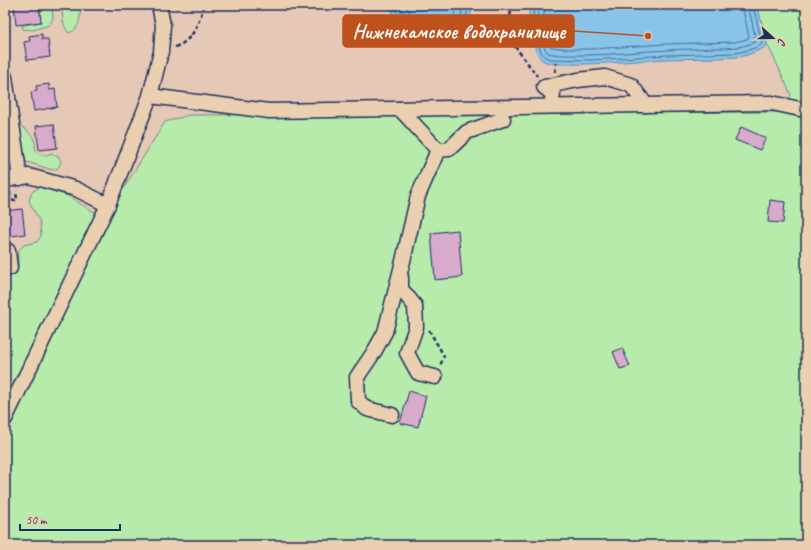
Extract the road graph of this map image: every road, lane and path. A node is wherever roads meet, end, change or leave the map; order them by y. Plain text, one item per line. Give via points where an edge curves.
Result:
1 (159, 5) edge
2 (204, 5) edge
3 (512, 5) edge
4 (161, 52) junction
5 (5, 77) edge
6 (544, 86) junction
7 (150, 96) junction
8 (646, 105) junction
9 (552, 106) junction
10 (400, 109) junction
11 (800, 109) dead end
12 (503, 119) dead end
13 (438, 150) junction
14 (20, 178) junction
15 (5, 180) edge
16 (108, 205) junction
17 (8, 251) dead end
18 (402, 267) junction
19 (5, 269) edge
20 (426, 324) dead end
21 (435, 377) joint
22 (392, 415) dead end
23 (5, 420) edge

1 - 4 street via 163,25
2 - 4 path via 199,23 189,38
3 - 6 path via 509,23 514,45
4 - 7 street
5 - 14 street
6 - 8 street via 605,77 632,85
6 - 9 street via 553,94
7 - 10 street via 269,111
7 - 16 street
8 - 9 street
8 - 11 street via 772,103
9 - 10 street
10 - 13 street
12 - 13 street via 467,132 448,149
13 - 18 street via 418,196
14 - 15 street
14 - 16 street via 29,176 76,189
16 - 23 street
17 - 19 street via 10,268
18 - 21 street via 401,289 415,306 416,327 407,353 418,374
18 - 22 street via 385,332 357,377 358,401 367,409
20 - 21 path via 444,356

